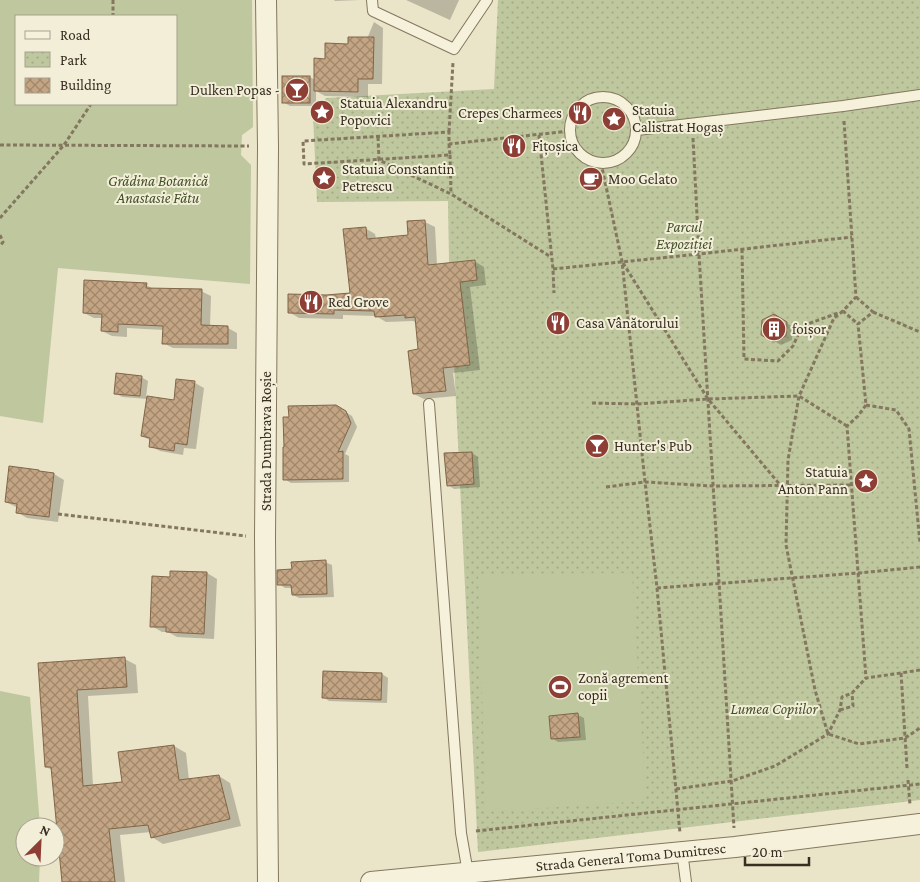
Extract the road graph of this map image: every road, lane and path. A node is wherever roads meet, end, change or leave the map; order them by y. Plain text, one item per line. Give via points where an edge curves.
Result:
1 (113, 0) edge
2 (266, 0) edge
3 (372, 0) edge
4 (488, 0) edge
5 (113, 15) edge
6 (454, 49) junction
7 (920, 95) edge
8 (90, 105) edge
9 (842, 106) junction
10 (692, 123) junction
11 (637, 130) junction
12 (570, 131) junction
13 (449, 132) junction
14 (539, 135) junction
15 (378, 136) junction
16 (64, 144) junction
17 (450, 144) junction
18 (0, 145) edge
19 (254, 146) dead end
20 (450, 155) junction
21 (379, 160) junction
22 (601, 163) junction
23 (451, 194) junction
24 (0, 218) edge
25 (0, 235) edge
26 (852, 237) junction
27 (0, 246) edge
28 (742, 249) junction
29 (699, 254) junction
30 (551, 257) junction
31 (622, 261) junction
32 (553, 269) junction
33 (554, 293) dead end
34 (856, 297) junction
35 (844, 311) junction
36 (873, 312) junction
37 (858, 324) junction
38 (920, 332) edge
39 (799, 396) junction
40 (708, 399) junction
41 (592, 403) dead end
42 (429, 404) dead end
43 (637, 404) junction
44 (866, 405) junction
45 (846, 426) junction
46 (645, 482) junction
47 (851, 485) junction
48 (714, 486) junction
49 (781, 486) junction
50 (788, 486) junction
51 (606, 487) dead end
52 (58, 514) dead end
53 (265, 538) junction
54 (920, 543) edge
55 (920, 567) edge
56 (859, 573) junction
57 (792, 578) junction
58 (720, 583) junction
59 (657, 588) junction
60 (920, 670) edge
61 (901, 673) junction
62 (866, 678) junction
63 (852, 693) junction
64 (840, 710) junction
65 (920, 728) edge
66 (828, 734) junction
67 (905, 738) junction
68 (907, 768) dead end
69 (732, 781) junction
70 (920, 784) edge
71 (676, 789) junction
72 (733, 804) junction
73 (678, 810) junction
74 (920, 824) edge
75 (460, 833) junction
76 (735, 846) junction
77 (682, 852) junction
78 (468, 873) junction
79 (268, 882) edge
80 (371, 882) edge
81 (686, 882) edge

1 - 5 path
2 - 53 street, Strada Dumbrava Roșie
3 - 6 lane via 373,12
4 - 6 lane
6 - 13 path
7 - 9 lane
8 - 16 path
9 - 10 lane
9 - 26 path
10 - 11 lane
10 - 29 path
11 - 12 lane via 635,119 622,102 602,96 592,98 575,111
11 - 22 lane via 630,150 622,158
12 - 14 path
12 - 22 lane via 576,150 592,162
13 - 15 path
13 - 17 path
14 - 17 path
14 - 30 path
15 - 21 path
15 - 21 path via 303,141 304,164
16 - 18 path
16 - 19 path
16 - 24 path
17 - 20 path
20 - 21 path
20 - 23 path
21 - 23 path
22 - 31 path
23 - 30 path
25 - 27 path via 3,242
26 - 28 path
26 - 34 path
28 - 29 path
28 - 35 path via 744,359 778,361 793,346 802,326
29 - 31 path
29 - 40 path
30 - 32 path
31 - 32 path
31 - 40 path
31 - 43 path
32 - 33 path
34 - 35 path
34 - 36 path
35 - 37 path
35 - 39 path via 834,318
36 - 37 path
36 - 38 path
37 - 44 path
39 - 40 path
39 - 45 path
39 - 50 path via 788,460
40 - 43 path
40 - 48 path
40 - 49 path
41 - 43 path
42 - 75 lane
43 - 46 path
44 - 45 path
44 - 54 path via 896,410 909,429
45 - 47 path
46 - 48 path
46 - 51 path
46 - 59 path
47 - 50 path
47 - 56 path
48 - 49 path
48 - 58 path
49 - 50 path
50 - 57 path via 786,545
52 - 53 path
53 - 79 street, Strada Dumbrava Roșie
55 - 56 path
56 - 57 path
56 - 62 path
57 - 58 path
57 - 66 path
58 - 59 path
58 - 69 path
59 - 71 path
60 - 61 path
61 - 62 path
61 - 67 path
62 - 63 path
63 - 64 path via 842,697
63 - 64 path via 853,706
64 - 66 path
65 - 67 path
66 - 67 path via 860,744
66 - 69 path via 775,766
67 - 68 path
69 - 71 path
69 - 72 path
70 - 72 path
71 - 73 path
72 - 73 path
72 - 76 path
73 - 75 path
73 - 77 path
74 - 76 street, Strada General Toma Dumitresc
75 - 78 lane
76 - 77 street, Strada General Toma Dumitresc
77 - 78 street, Strada General Toma Dumitresc
77 - 81 lane
78 - 80 street, Strada General Toma Dumitresc

